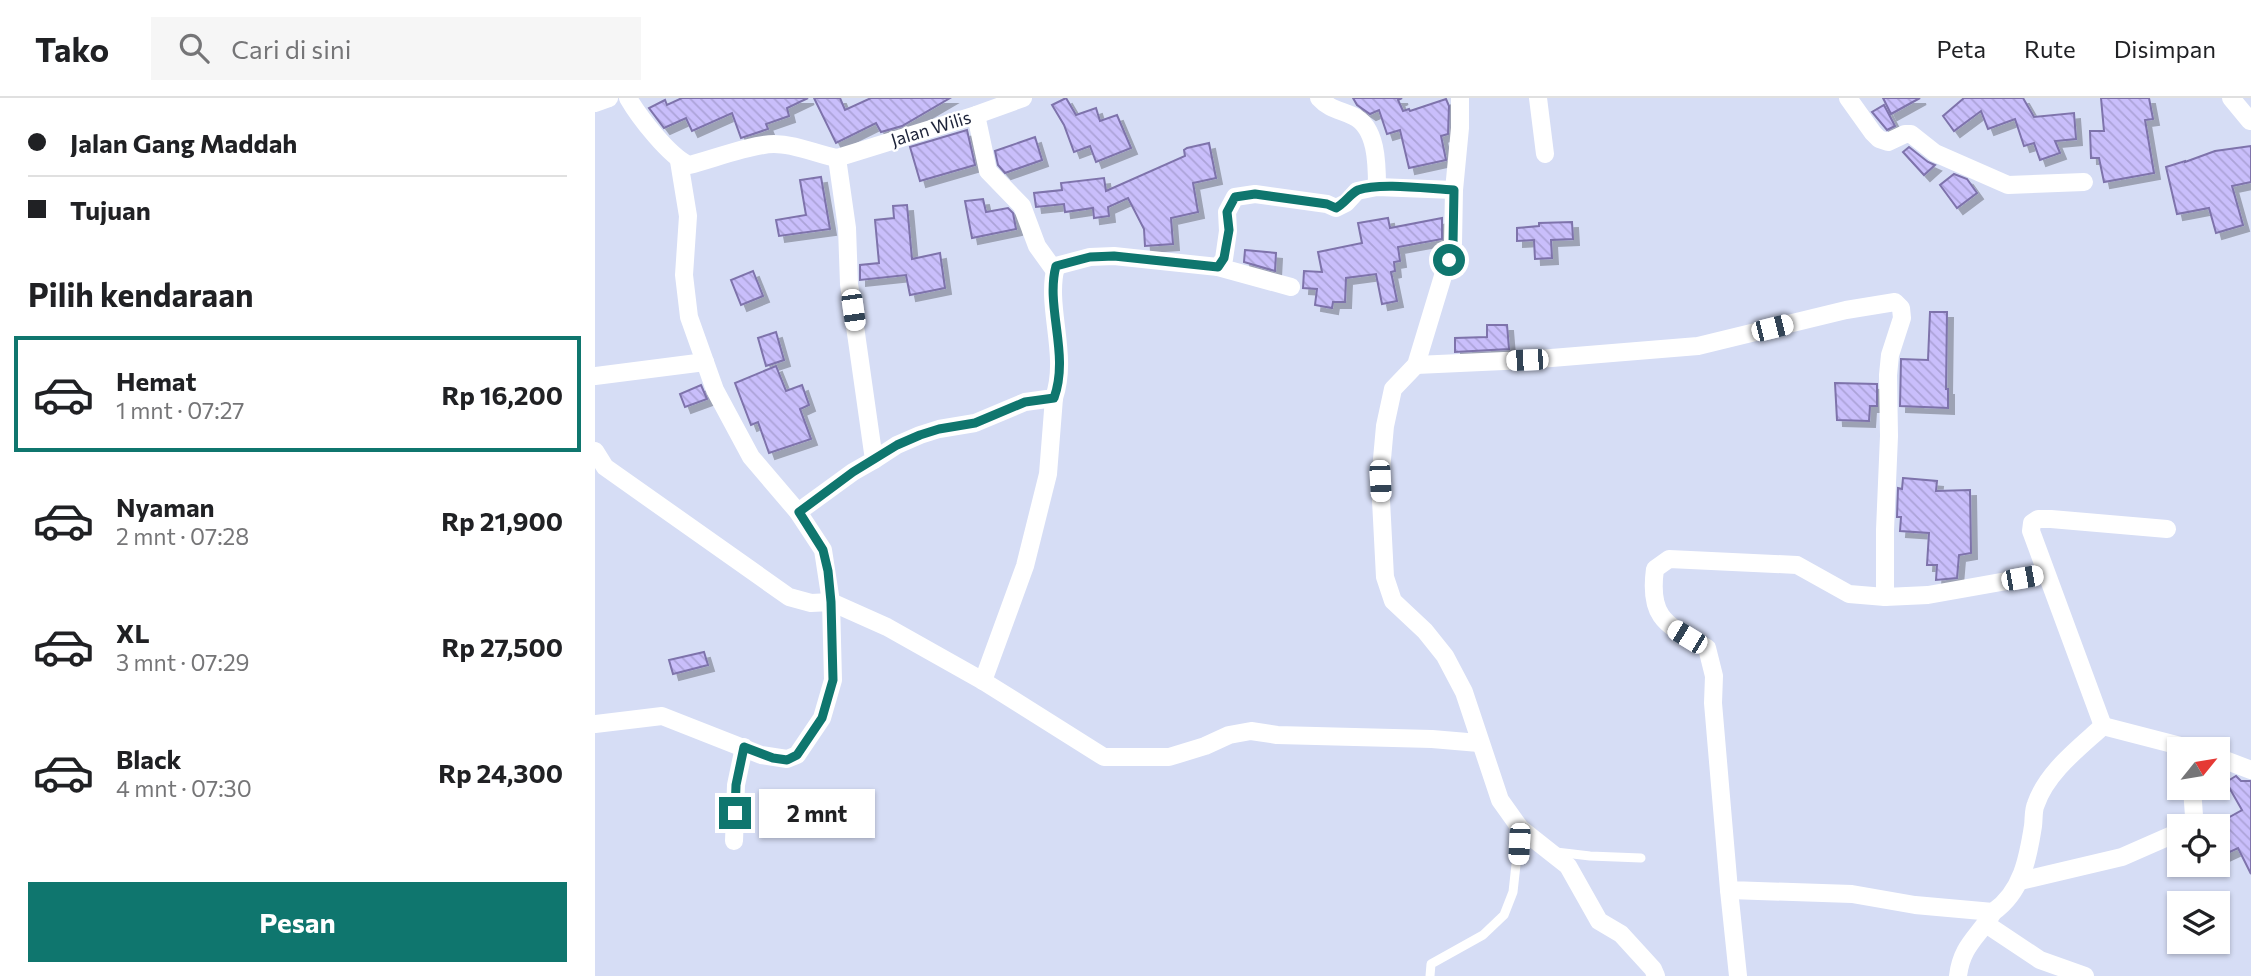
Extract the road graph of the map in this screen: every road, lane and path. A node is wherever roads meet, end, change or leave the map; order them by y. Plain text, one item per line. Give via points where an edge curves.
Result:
1 (609, 98) edge
2 (628, 98) edge
3 (1023, 98) edge
4 (1319, 98) edge
5 (1459, 98) edge
6 (1538, 98) edge
7 (1848, 98) edge
8 (2231, 98) edge
9 (595, 103) edge
10 (976, 115) junction
11 (2250, 121) edge
12 (1545, 154) dead end
13 (837, 158) junction
14 (679, 161) junction
15 (2084, 182) dead end
16 (1377, 187) junction
17 (1454, 190) junction
18 (1218, 267) junction
19 (1055, 271) junction
20 (1291, 287) dead end
21 (705, 362) junction
22 (1416, 365) junction
23 (595, 376) edge
24 (1054, 398) junction
25 (595, 451) edge
26 (874, 460) junction
27 (799, 512) junction
28 (2167, 528) dead end
29 (2046, 574) junction
30 (1885, 597) junction
31 (831, 602) junction
32 (983, 681) junction
33 (595, 724) edge
34 (2103, 726) junction
35 (1479, 743) junction
36 (2167, 744) edge
37 (744, 747) junction
38 (2230, 762) edge
39 (2251, 770) edge
40 (1520, 828) junction
41 (2167, 837) edge
42 (734, 841) dead end
43 (1551, 851) junction
44 (1641, 858) dead end
45 (2020, 881) junction
46 (1730, 890) junction
47 (1989, 918) junction
48 (1430, 976) edge
49 (1656, 976) edge
50 (1738, 976) edge
51 (1958, 976) edge
52 (2085, 976) edge

1 - 9 street
2 - 14 street via 641,120
3 - 10 street, Jalan Wilis
4 - 16 street via 1364,124 1372,139
5 - 17 street
6 - 12 street
7 - 15 street via 1879,139 1888,142 1911,134 1935,153 2008,185
8 - 11 street
10 - 13 street, Jalan Wilis
10 - 19 street via 988,171 1022,206 1037,246
13 - 14 street via 771,144 689,165
13 - 26 street
14 - 21 street via 688,216 684,275 689,317
16 - 17 street
16 - 18 street via 1357,191 1336,208 1255,194 1235,197 1227,212 1229,230
17 - 22 street via 1453,243
18 - 19 street via 1114,256 1090,257 1056,266
18 - 20 street
19 - 24 street via 1060,360
21 - 23 street
21 - 27 street via 751,457
22 - 30 street via 1698,346 1895,302 1902,318 1888,375
22 - 35 street via 1393,389 1385,425 1380,481 1385,577 1393,601 1445,656 1464,692
24 - 26 street via 1025,402 975,423 920,435
24 - 32 street via 1048,474 1025,566
25 - 31 street via 605,467 789,597
26 - 27 street
27 - 31 street via 823,550
28 - 29 street via 2038,519 2031,531
29 - 30 street via 1928,595
29 - 34 street
30 - 46 street via 1849,593 1797,565 1669,559 1655,569 1657,611 1668,625 1706,648 1714,676
31 - 32 street via 887,627
31 - 37 street via 833,680 822,718 797,755 787,760
32 - 35 street via 1104,757 1169,757 1251,731
33 - 37 street via 662,716
34 - 36 street
34 - 45 street via 2058,769 2035,804
35 - 40 street via 1500,800
37 - 42 street via 736,785
38 - 39 street
40 - 43 street
40 - 48 lane via 1513,892 1504,915 1483,935 1431,964
41 - 45 street via 2122,857
43 - 44 lane
43 - 49 street via 1567,866 1599,921 1621,934
45 - 47 street
46 - 47 street via 1852,894
46 - 50 street
47 - 51 street via 1966,948
47 - 52 street via 2040,960

